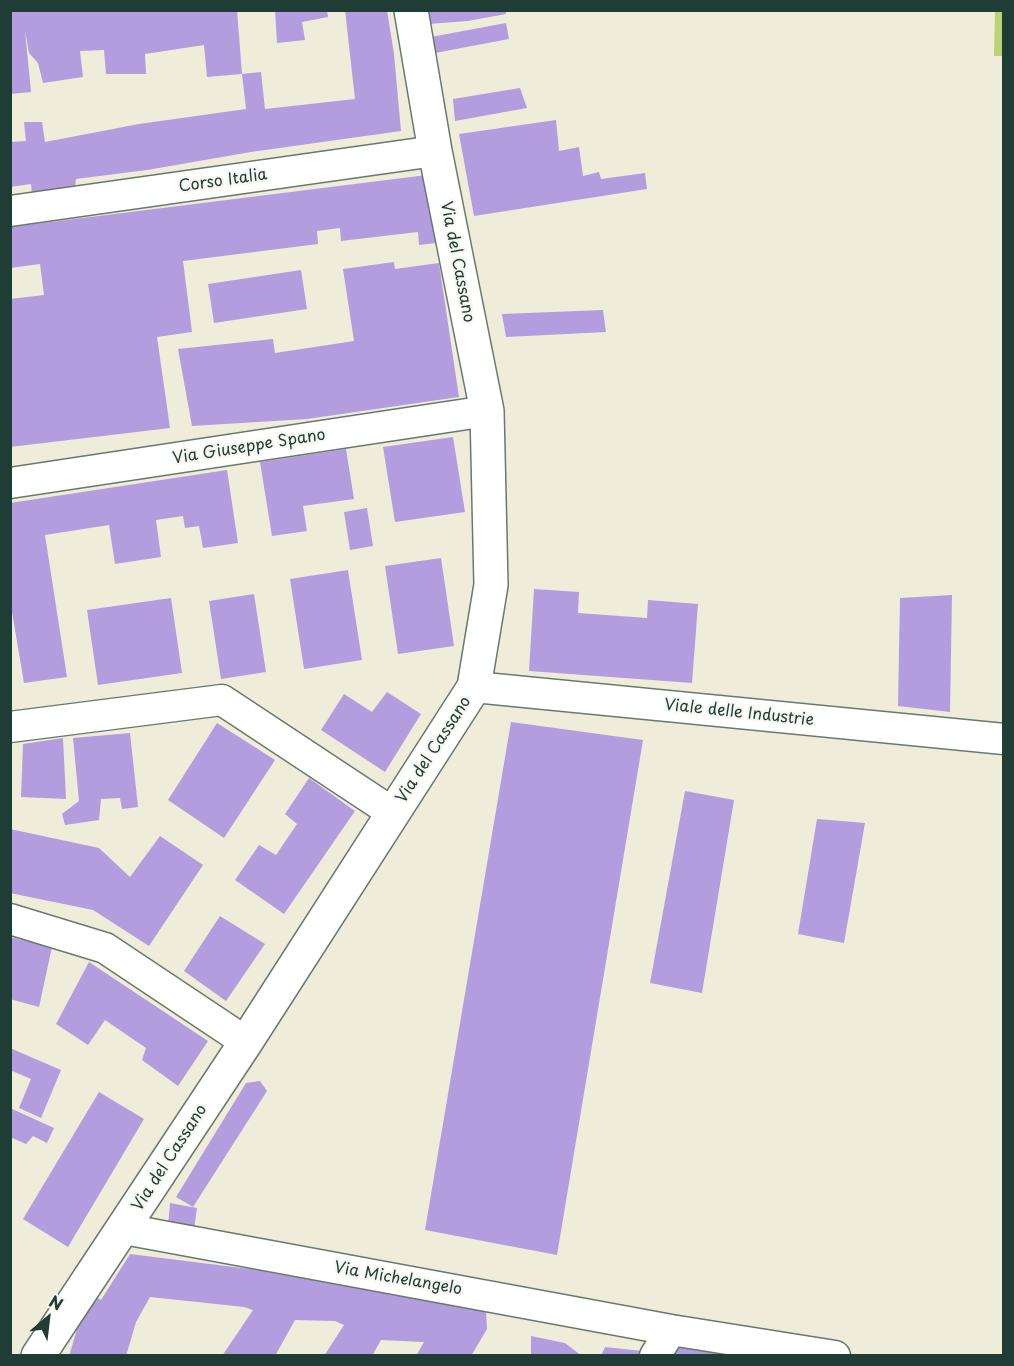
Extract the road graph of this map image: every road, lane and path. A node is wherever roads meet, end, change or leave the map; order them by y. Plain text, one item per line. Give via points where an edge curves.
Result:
1 (411, 10) edge
2 (435, 152) junction
3 (10, 211) edge
4 (487, 411) junction
5 (10, 483) edge
6 (474, 687) junction
7 (10, 727) edge
8 (1004, 739) edge
9 (393, 813) junction
10 (10, 919) edge
11 (246, 1042) junction
12 (124, 1229) junction
13 (672, 1330) junction
14 (45, 1349) edge
15 (655, 1356) edge
16 (835, 1356) edge

1 - 2 main road, Via del Cassano
2 - 3 street, Corso Italia
2 - 4 main road, Via del Cassano
4 - 5 street, Via Giuseppe Spano
4 - 6 main road, Via del Cassano via 491,585
6 - 8 street, Viale delle Industrie
6 - 9 main road, Via del Cassano
7 - 9 street via 222,700
9 - 11 main road, Via del Cassano
10 - 11 street via 105,948
11 - 12 main road, Via del Cassano
12 - 13 street, Via Michelangelo
12 - 14 main road, Via del Cassano
13 - 15 street
13 - 16 street, Via Michelangelo

